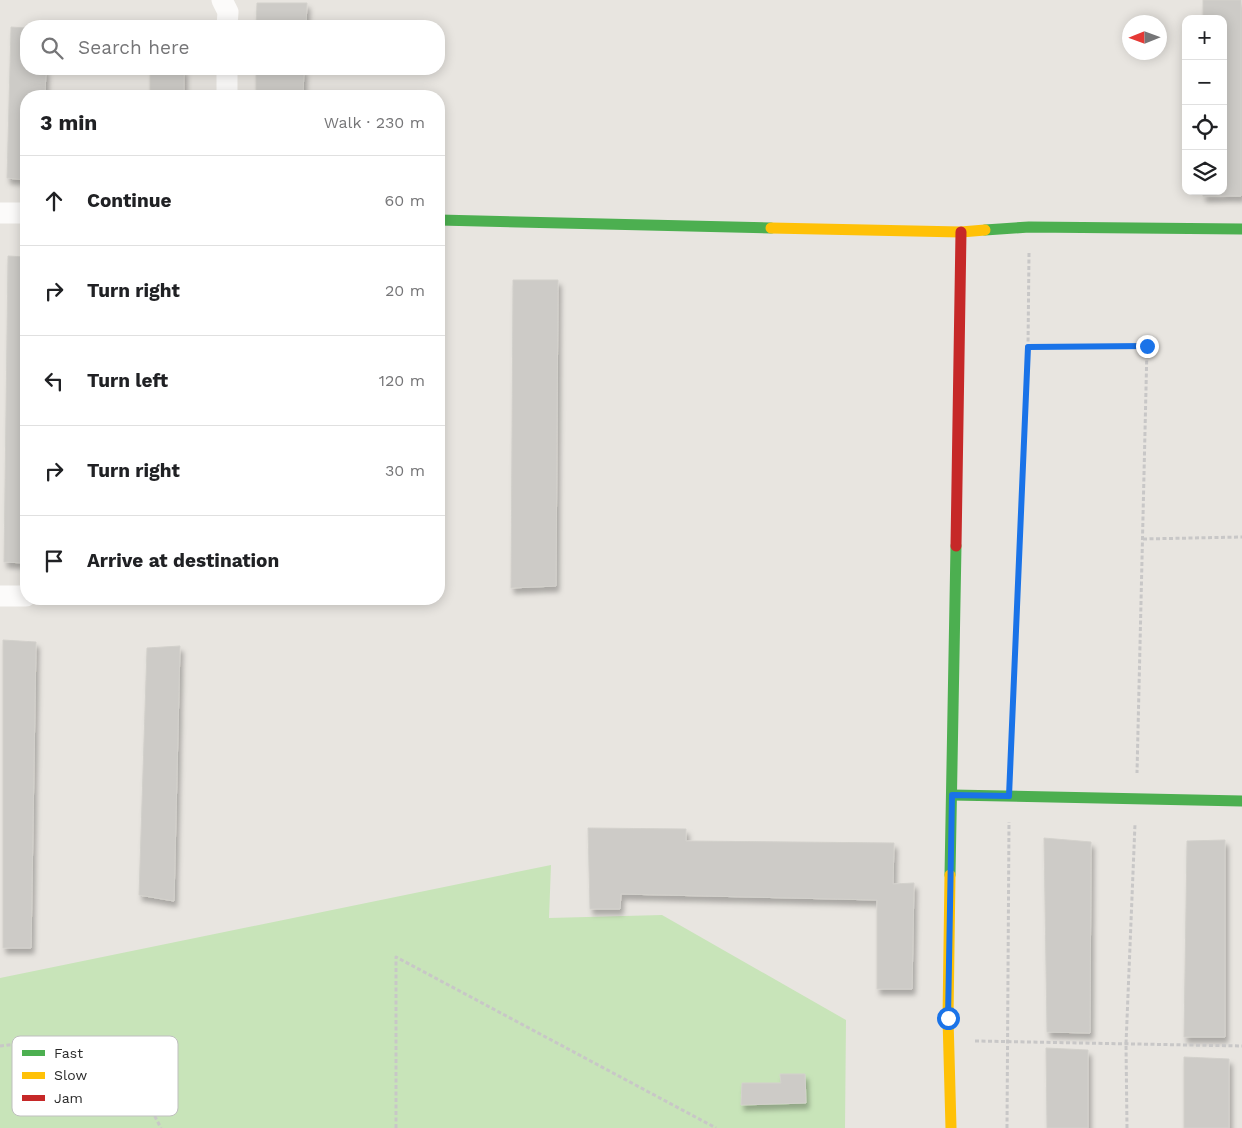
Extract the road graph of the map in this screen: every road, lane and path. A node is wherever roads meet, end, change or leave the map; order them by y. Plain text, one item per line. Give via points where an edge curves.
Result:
1 (222, 0) edge
2 (228, 20) edge
3 (227, 75) edge
4 (226, 90) edge
5 (0, 213) edge
6 (20, 213) edge
7 (445, 220) edge
8 (1029, 227) junction
9 (1242, 229) edge
10 (961, 232) junction
11 (1028, 347) junction
12 (1242, 538) edge
13 (1142, 539) junction
14 (0, 596) edge
15 (20, 596) edge
16 (952, 795) junction
17 (1009, 796) junction
18 (1136, 799) junction
19 (1242, 801) edge
20 (949, 1040) junction
21 (1008, 1042) junction
22 (1126, 1044) junction
23 (1242, 1046) edge
24 (154, 1116) edge
25 (160, 1128) edge
26 (396, 1128) edge
27 (716, 1128) edge
28 (951, 1128) edge
29 (1007, 1128) edge
30 (1127, 1128) edge

1 - 2 street
3 - 4 street
5 - 6 street
7 - 10 street
8 - 9 street
8 - 10 street
8 - 11 path
10 - 16 street
11 - 13 path via 1147,346
11 - 17 path
12 - 13 path
13 - 18 path
14 - 15 street
16 - 17 street
16 - 20 street
17 - 18 street
17 - 21 path
18 - 19 street
18 - 22 path
20 - 21 path
20 - 28 street
21 - 22 path
21 - 29 path
22 - 23 path
22 - 30 path
24 - 25 path
26 - 27 path via 396,957

